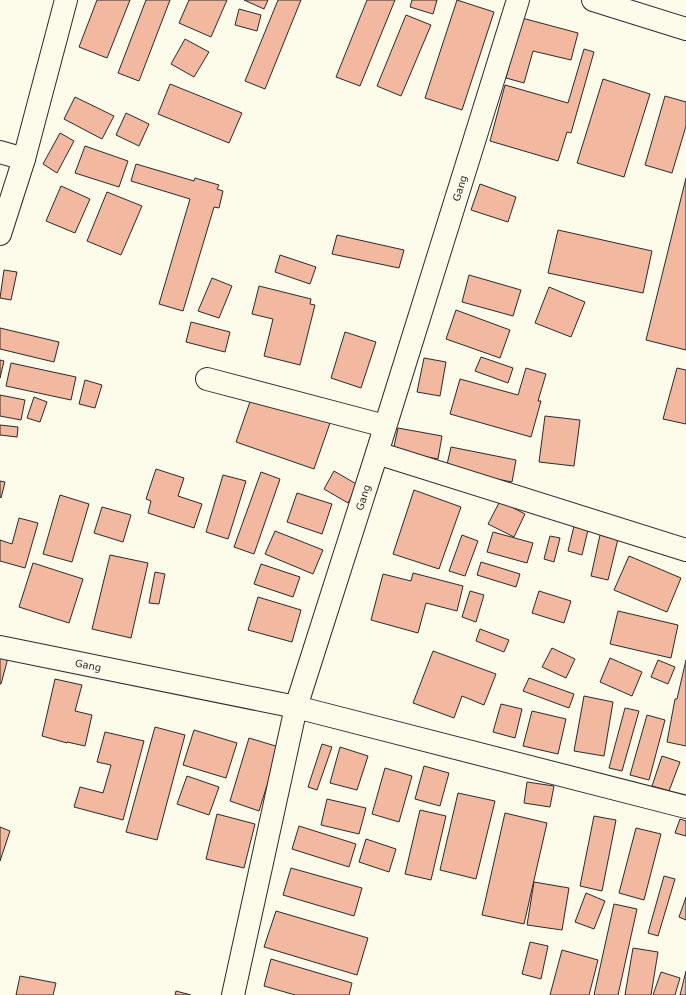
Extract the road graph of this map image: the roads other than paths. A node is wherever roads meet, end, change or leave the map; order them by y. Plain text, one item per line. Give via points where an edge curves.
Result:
1 (66, 0) edge
2 (518, 0) edge
3 (593, 0) edge
4 (686, 29) edge
5 (0, 152) edge
6 (24, 159) junction
7 (0, 234) edge
8 (207, 379) dead end
9 (385, 426) junction
10 (377, 453) junction
11 (686, 550) edge
12 (0, 647) edge
13 (296, 707) junction
14 (686, 807) edge
15 (233, 995) edge

1 - 6 main road
2 - 9 main road, Gang
3 - 4 main road
5 - 6 main road
6 - 7 main road
8 - 9 main road
9 - 10 main road, Gang
10 - 11 main road
10 - 13 main road, Gang
12 - 13 main road, Gang
13 - 14 main road
13 - 15 main road

